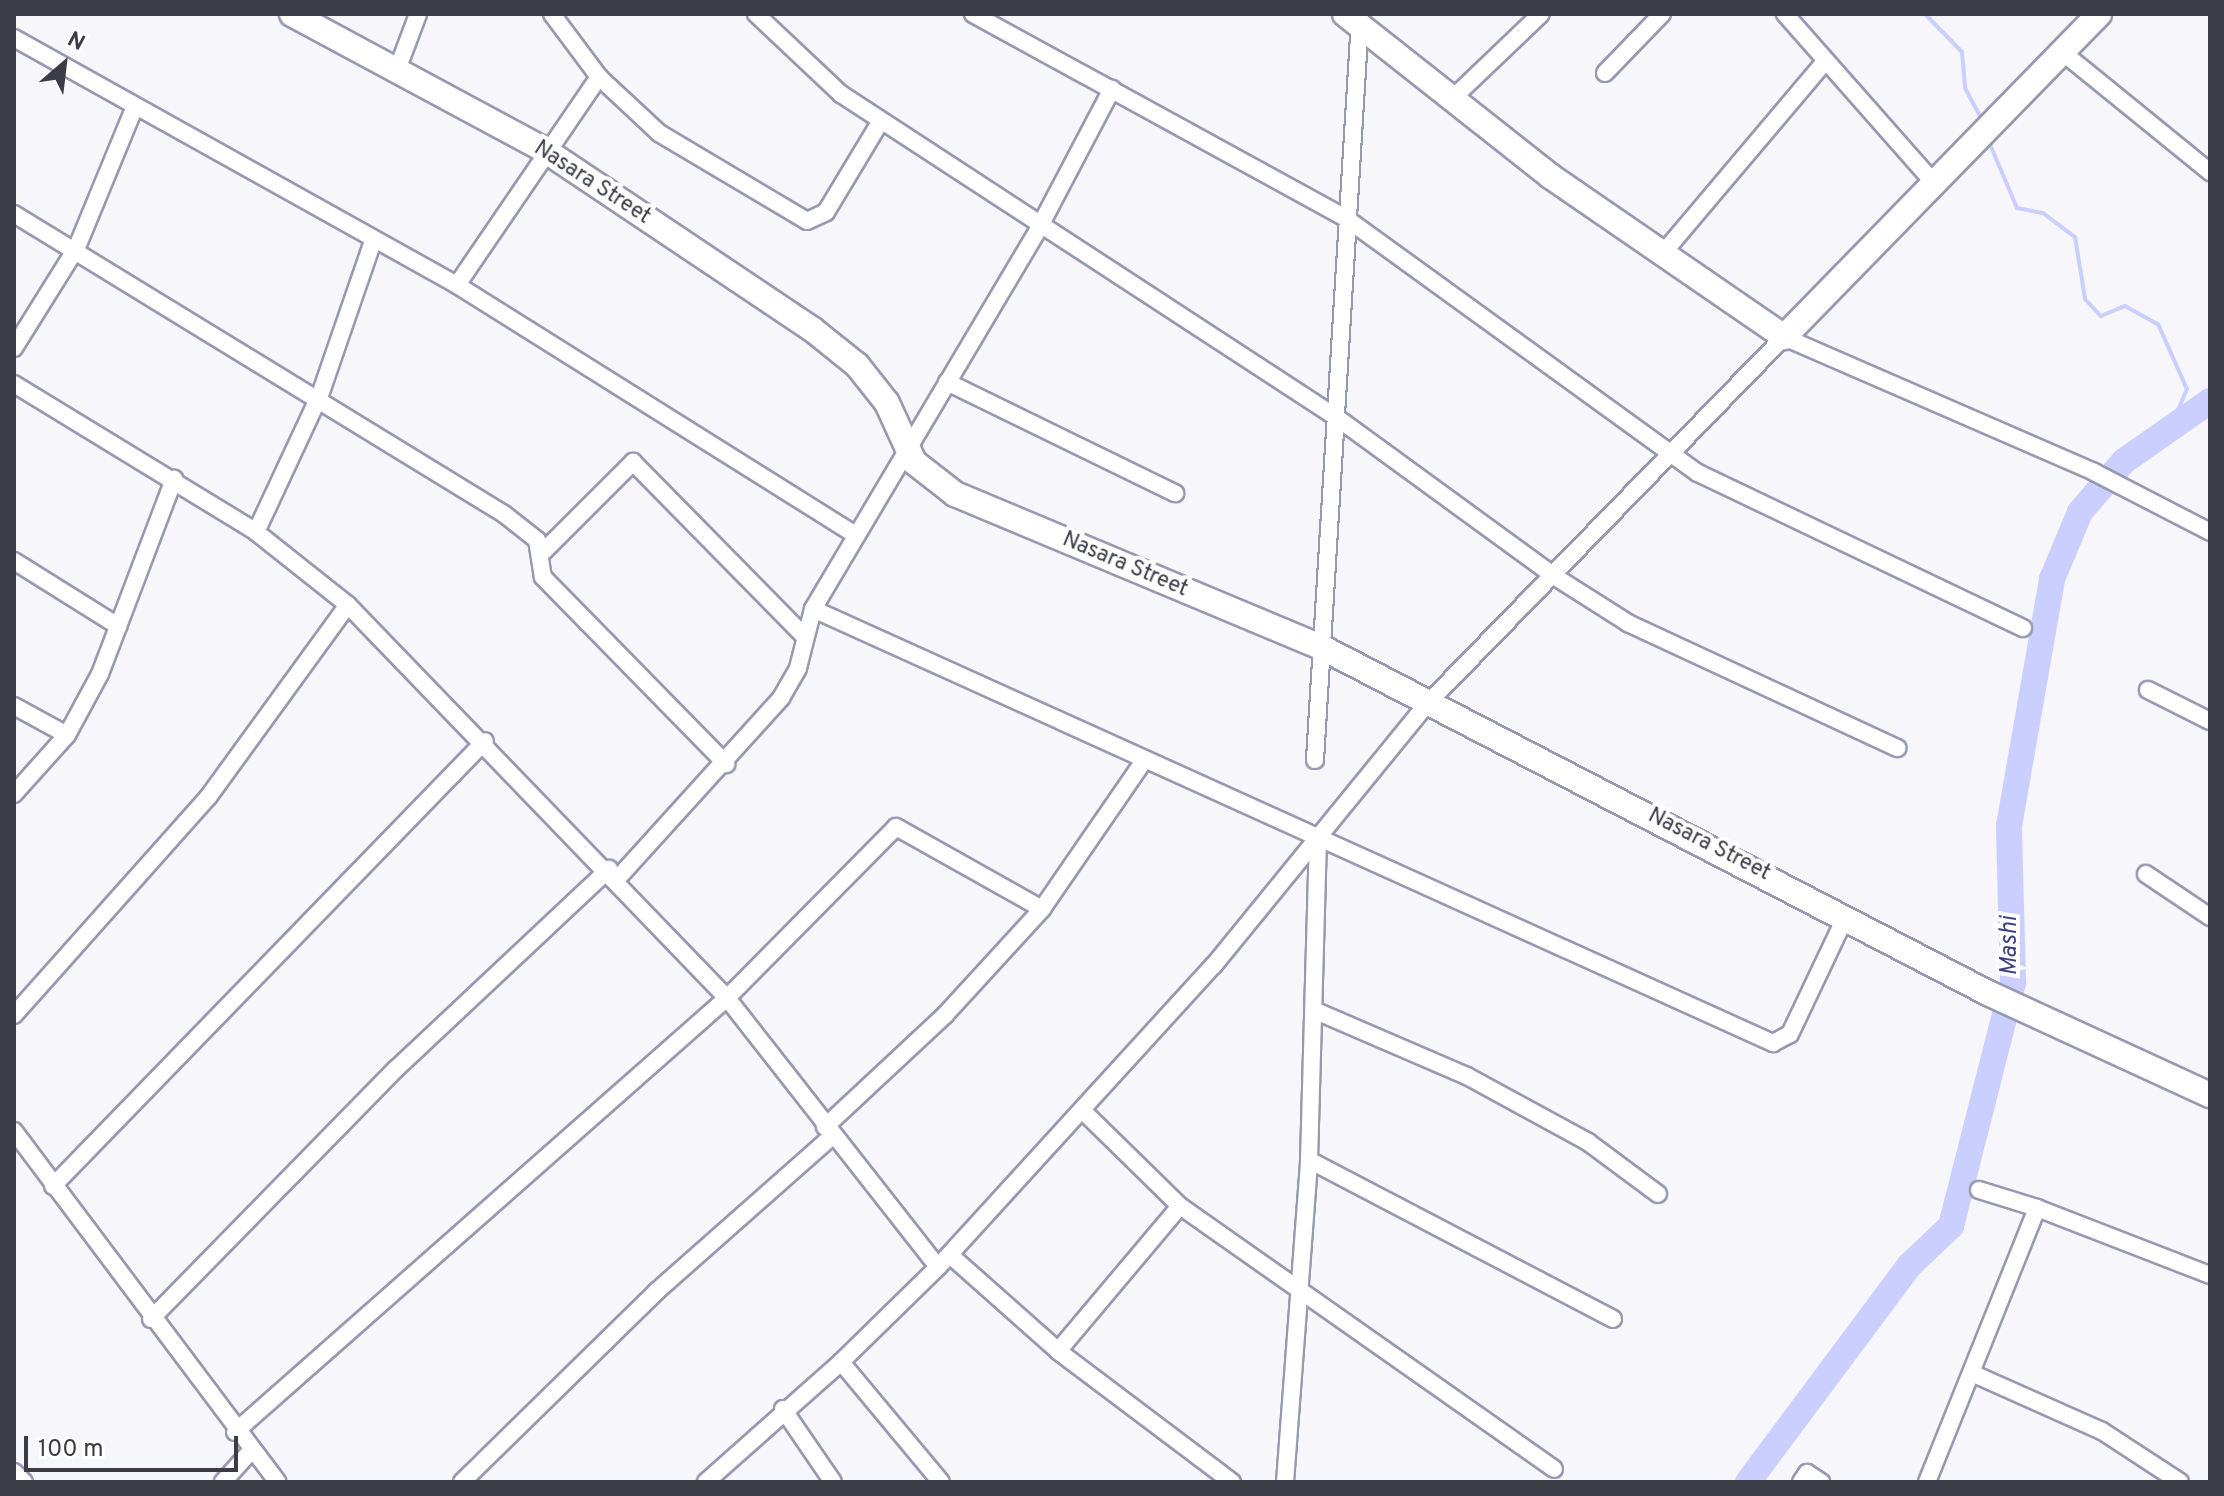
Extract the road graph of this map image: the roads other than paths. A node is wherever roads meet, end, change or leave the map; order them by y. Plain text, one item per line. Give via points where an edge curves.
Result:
1 (292, 14) edge
2 (418, 14) edge
3 (552, 14) edge
4 (756, 14) edge
5 (973, 14) edge
6 (1541, 14) edge
7 (1662, 14) edge
8 (1785, 14) edge
9 (2099, 14) edge
10 (1355, 17) edge
11 (14, 38) edge
12 (2066, 55) junction
13 (1824, 63) junction
14 (397, 70) junction
15 (1605, 73) dead end
16 (599, 77) junction
17 (1112, 89) junction
18 (1454, 97) junction
19 (134, 109) junction
20 (881, 121) junction
21 (543, 149) junction
22 (2210, 172) edge
23 (1936, 185) junction
24 (14, 214) edge
25 (1347, 219) junction
26 (1040, 226) junction
27 (372, 244) junction
28 (77, 247) junction
29 (1664, 252) junction
30 (457, 285) junction
31 (1784, 337) junction
32 (14, 348) edge
33 (947, 382) junction
34 (14, 384) edge
35 (320, 395) junction
36 (1336, 417) junction
37 (906, 449) junction
38 (1666, 453) junction
39 (174, 479) junction
40 (1175, 493) dead end
41 (256, 532) junction
42 (2210, 532) edge
43 (856, 535) junction
44 (542, 553) junction
45 (14, 561) edge
46 (1554, 576) junction
47 (348, 605) junction
48 (813, 609) junction
49 (118, 626) junction
50 (2023, 628) dead end
51 (805, 637) junction
52 (1321, 647) junction
53 (2148, 690) dead end
54 (1427, 704) junction
55 (14, 706) edge
56 (2210, 721) edge
57 (67, 735) junction
58 (485, 741) junction
59 (1897, 748) dead end
60 (1315, 760) dead end
61 (1143, 762) junction
62 (726, 764) junction
63 (14, 794) edge
64 (1318, 837) junction
65 (614, 874) junction
66 (2146, 874) dead end
67 (1042, 909) junction
68 (1846, 916) junction
69 (2210, 917) edge
70 (727, 998) junction
71 (1316, 1011) junction
72 (14, 1015) edge
73 (2210, 1095) edge
74 (1084, 1112) junction
75 (14, 1131) edge
76 (828, 1132) junction
77 (1309, 1160) junction
78 (53, 1186) junction
79 (1979, 1190) dead end
80 (1658, 1194) dead end
81 (1180, 1206) junction
82 (2037, 1208) junction
83 (944, 1261) junction
84 (2210, 1275) edge
85 (1300, 1292) junction
86 (151, 1319) junction
87 (1613, 1319) dead end
88 (1058, 1351) junction
89 (841, 1362) junction
90 (1976, 1375) junction
91 (783, 1409) junction
92 (235, 1432) junction
93 (250, 1452) junction
94 (1554, 1469) dead end
95 (14, 1472) edge
96 (716, 1478) edge
97 (24, 1482) edge
98 (223, 1482) edge
99 (278, 1482) edge
100 (462, 1482) edge
101 (833, 1482) edge
102 (941, 1482) edge
103 (1232, 1482) edge
104 (1285, 1482) edge
105 (1801, 1482) edge
106 (1821, 1482) edge
107 (1927, 1482) edge
108 (2180, 1482) edge

1 - 14 street, Nasara Street
2 - 14 street
3 - 16 street
4 - 20 street
5 - 17 street
6 - 18 street
7 - 15 street
8 - 13 street
9 - 12 street
10 - 18 street
10 - 25 street
11 - 19 street
12 - 22 street
12 - 23 street
13 - 23 street
13 - 29 street
14 - 21 street, Nasara Street
16 - 20 street via 659,133 807,221 826,212
16 - 21 street
17 - 25 street
17 - 26 street
18 - 29 street via 1550,176
19 - 27 street
19 - 28 street
20 - 26 street
21 - 30 street
21 - 37 street, Nasara Street via 857,365 887,403
23 - 31 street
24 - 28 street
25 - 36 street
25 - 38 street
26 - 33 street
26 - 36 street
27 - 30 street
27 - 35 street
28 - 32 street
28 - 35 street
29 - 31 street
30 - 43 street
31 - 38 street
31 - 42 street via 2094,472
33 - 37 street
33 - 40 street
34 - 39 street
35 - 41 street
35 - 44 street via 504,514
36 - 46 street
36 - 52 street
37 - 43 street
37 - 52 street, Nasara Street via 955,494
38 - 46 street
38 - 50 street via 1770,511
39 - 41 street
39 - 49 street
41 - 47 street
43 - 48 street
44 - 51 street via 633,462
44 - 62 street via 543,577
45 - 49 street
46 - 54 street
46 - 59 street via 1628,623
47 - 58 street
47 - 72 street via 209,796
48 - 51 street
48 - 61 street
49 - 57 street
51 - 62 street via 781,698
52 - 54 street, Nasara Street
52 - 60 street
53 - 56 street
54 - 64 street
54 - 68 street, Nasara Street
55 - 57 street
57 - 63 street
58 - 65 street
58 - 78 street
61 - 64 street
61 - 67 street
62 - 65 street
64 - 68 street via 1773,1043 1790,1034
64 - 71 street
64 - 74 street
65 - 70 street
65 - 86 street via 397,1068
66 - 69 street
67 - 70 street via 896,827
67 - 76 street
68 - 73 street, Nasara Street via 1988,993
70 - 76 street
70 - 92 street
71 - 77 street
71 - 80 street via 1467,1076 1588,1142
74 - 81 street
74 - 83 street
75 - 78 street
76 - 83 street
76 - 100 street
77 - 85 street
77 - 87 street
78 - 86 street
79 - 82 street
81 - 85 street
81 - 88 street
82 - 84 street
82 - 90 street
83 - 88 street
83 - 89 street
85 - 94 street
85 - 104 street
86 - 92 street
88 - 103 street
89 - 91 street
89 - 102 street
90 - 107 street
90 - 108 street via 2102,1431
91 - 96 street
91 - 101 street
92 - 93 street
93 - 98 street
93 - 99 street
95 - 97 street
105 - 106 street via 1807,1473

